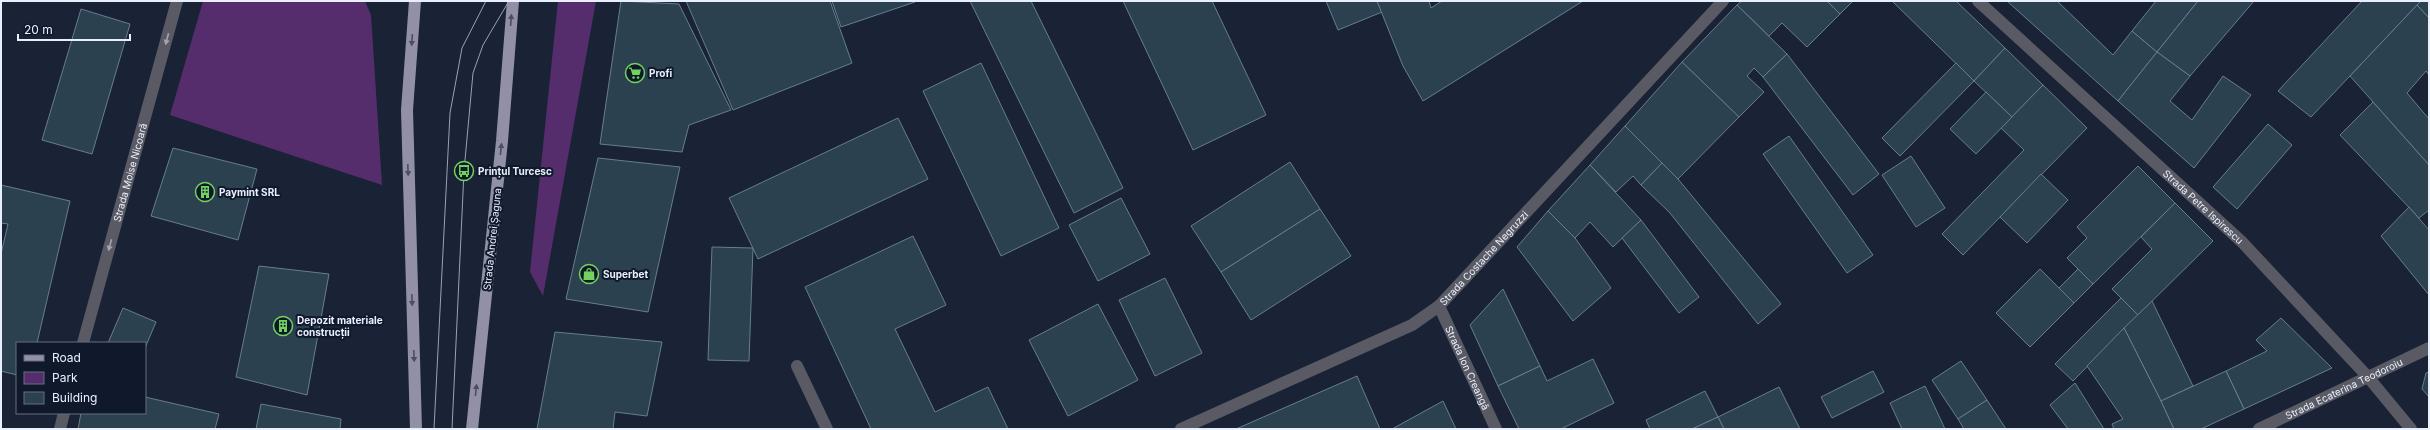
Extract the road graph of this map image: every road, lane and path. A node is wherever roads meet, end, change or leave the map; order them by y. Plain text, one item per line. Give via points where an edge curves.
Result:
1 (177, 1) edge
2 (415, 1) edge
3 (513, 1) edge
4 (1723, 1) edge
5 (1978, 1) edge
6 (1439, 306) junction
7 (83, 342) edge
8 (2429, 348) edge
9 (797, 366) dead end
10 (2368, 377) junction
11 (64, 414) edge
12 (60, 429) edge
13 (416, 429) edge
14 (472, 429) edge
15 (827, 429) edge
16 (1181, 429) edge
17 (1496, 429) edge
18 (2259, 429) edge
19 (2411, 429) edge

1 -> 7 street, Strada Moise Nicoară
2 -> 13 main road via 407,110
14 -> 3 main road, Strada Andrei Șaguna via 502,141
4 - 6 street, Strada Costache Negruzzi
5 - 10 street, Strada Petre Ispirescu via 2242,242
6 - 16 street, Strada Costache Negruzzi via 1412,325
6 - 17 street, Strada Ion Creangă
8 - 10 street, Strada Ecaterina Teodoroiu
9 - 15 street
10 - 18 street, Strada Ecaterina Teodoroiu
10 - 19 street, Strada Petre Ispirescu
11 - 12 street

